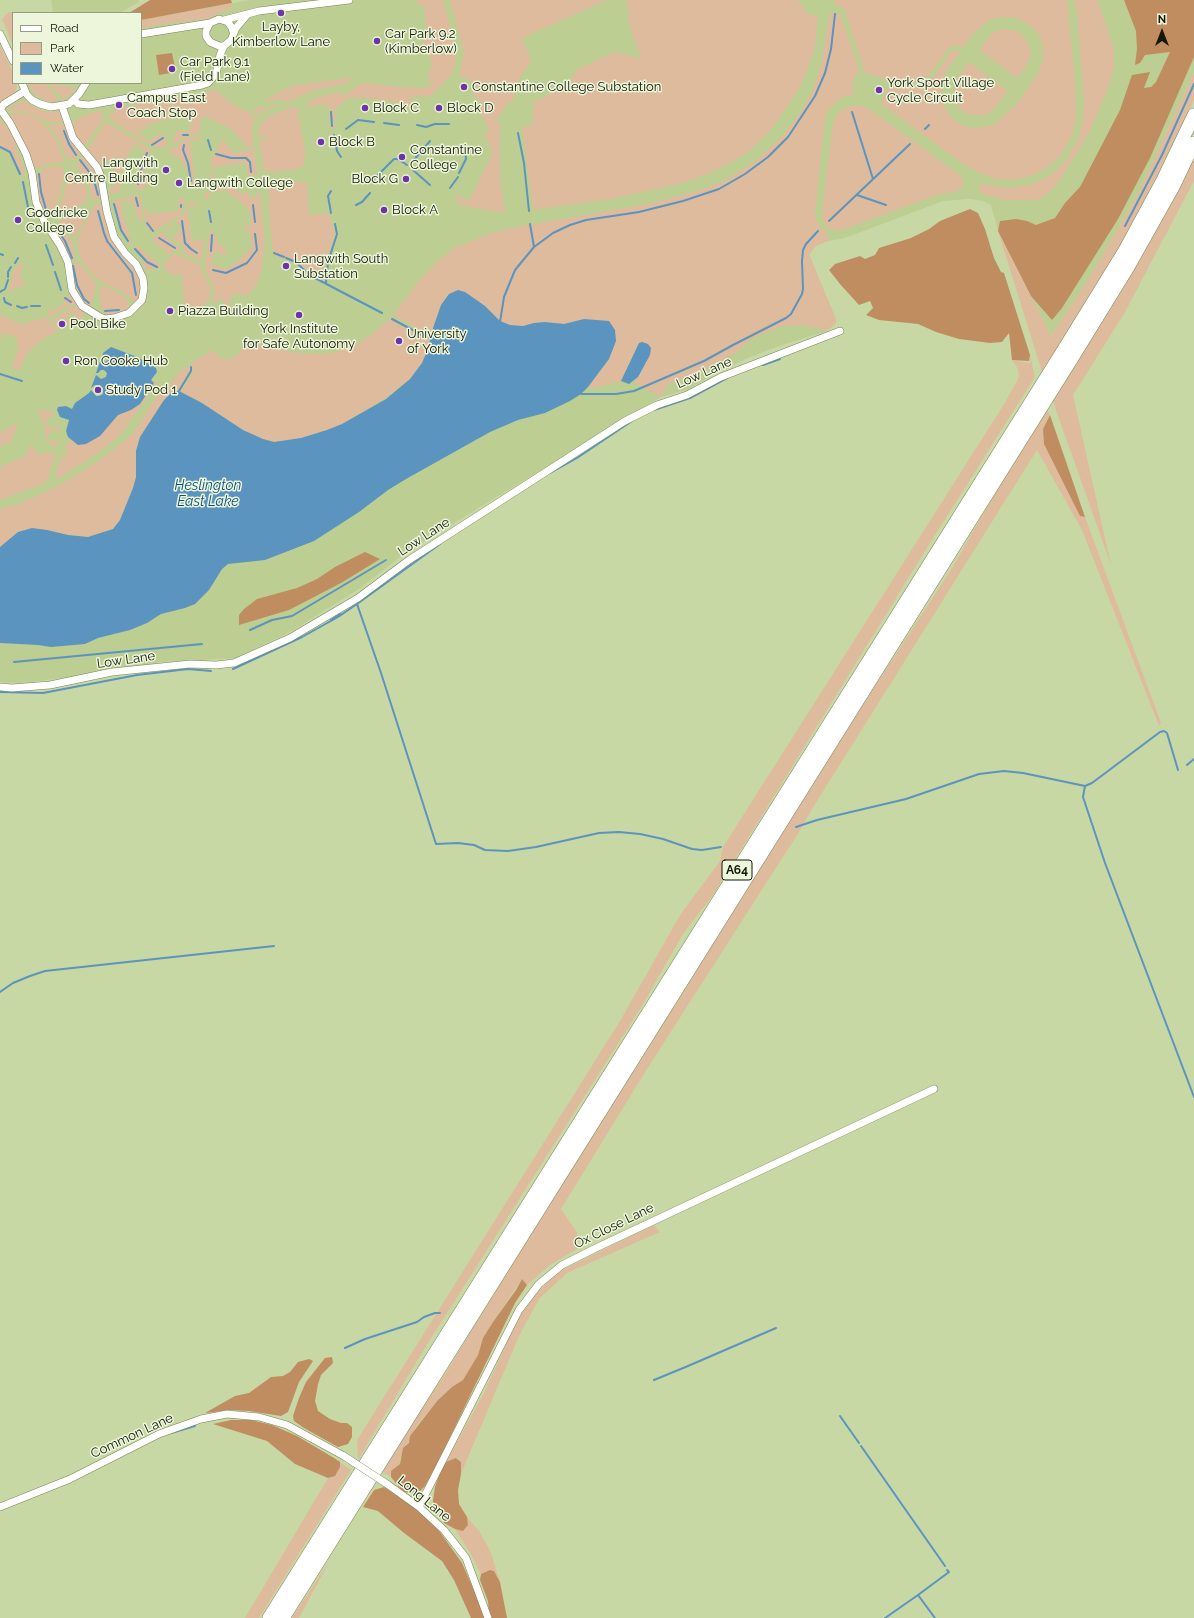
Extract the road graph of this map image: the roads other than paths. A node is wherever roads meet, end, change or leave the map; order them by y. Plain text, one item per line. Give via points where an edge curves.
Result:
1 (349, 0) edge
2 (247, 15) junction
3 (224, 20) junction
4 (210, 23) junction
5 (191, 26) junction
6 (233, 32) junction
7 (0, 34) edge
8 (142, 34) edge
9 (206, 36) junction
10 (224, 46) junction
11 (12, 60) edge
12 (22, 84) edge
13 (85, 84) edge
14 (25, 91) junction
15 (74, 100) junction
16 (62, 106) junction
17 (1, 108) edge
18 (1194, 116) edge
19 (1194, 144) edge
20 (840, 331) dead end
21 (0, 687) edge
22 (934, 1089) dead end
23 (387, 1484) joint
24 (0, 1507) edge
25 (419, 1507) junction
26 (269, 1618) edge
27 (283, 1618) edge
28 (488, 1618) edge

1 - 2 street
2 - 3 street
2 - 6 street
3 - 4 street via 214,20
3 - 6 street via 230,24
4 - 5 street
4 - 9 street
5 - 8 street
5 - 9 street
6 - 10 street via 231,40
7 - 11 street
9 - 10 street via 214,45
10 - 15 street via 216,74 208,83 89,105 78,104
12 - 14 street
13 - 15 street
14 - 16 street via 32,100 40,104
14 - 17 street via 16,100
15 - 16 street
16 - 17 street via 74,138 97,167 101,177 114,238 136,264 143,278 142,300 129,313 114,318 105,319 87,310 72,290 68,262 36,202 26,154
18 - 26 highway, A64 via 1124,252
19 - 27 highway, A64 via 1128,267 1072,358
20 - 21 street, Low Lane via 722,377 625,421 409,560 358,598 290,638 234,663 190,664 112,672 50,684
22 - 25 street, Ox Close Lane via 562,1265 539,1284 518,1310
23 - 24 street, Common Lane, bridge via 287,1424 259,1417 227,1414 159,1434 70,1478
23 - 25 street, Long Lane
25 - 28 street, Long Lane via 444,1530 466,1558

